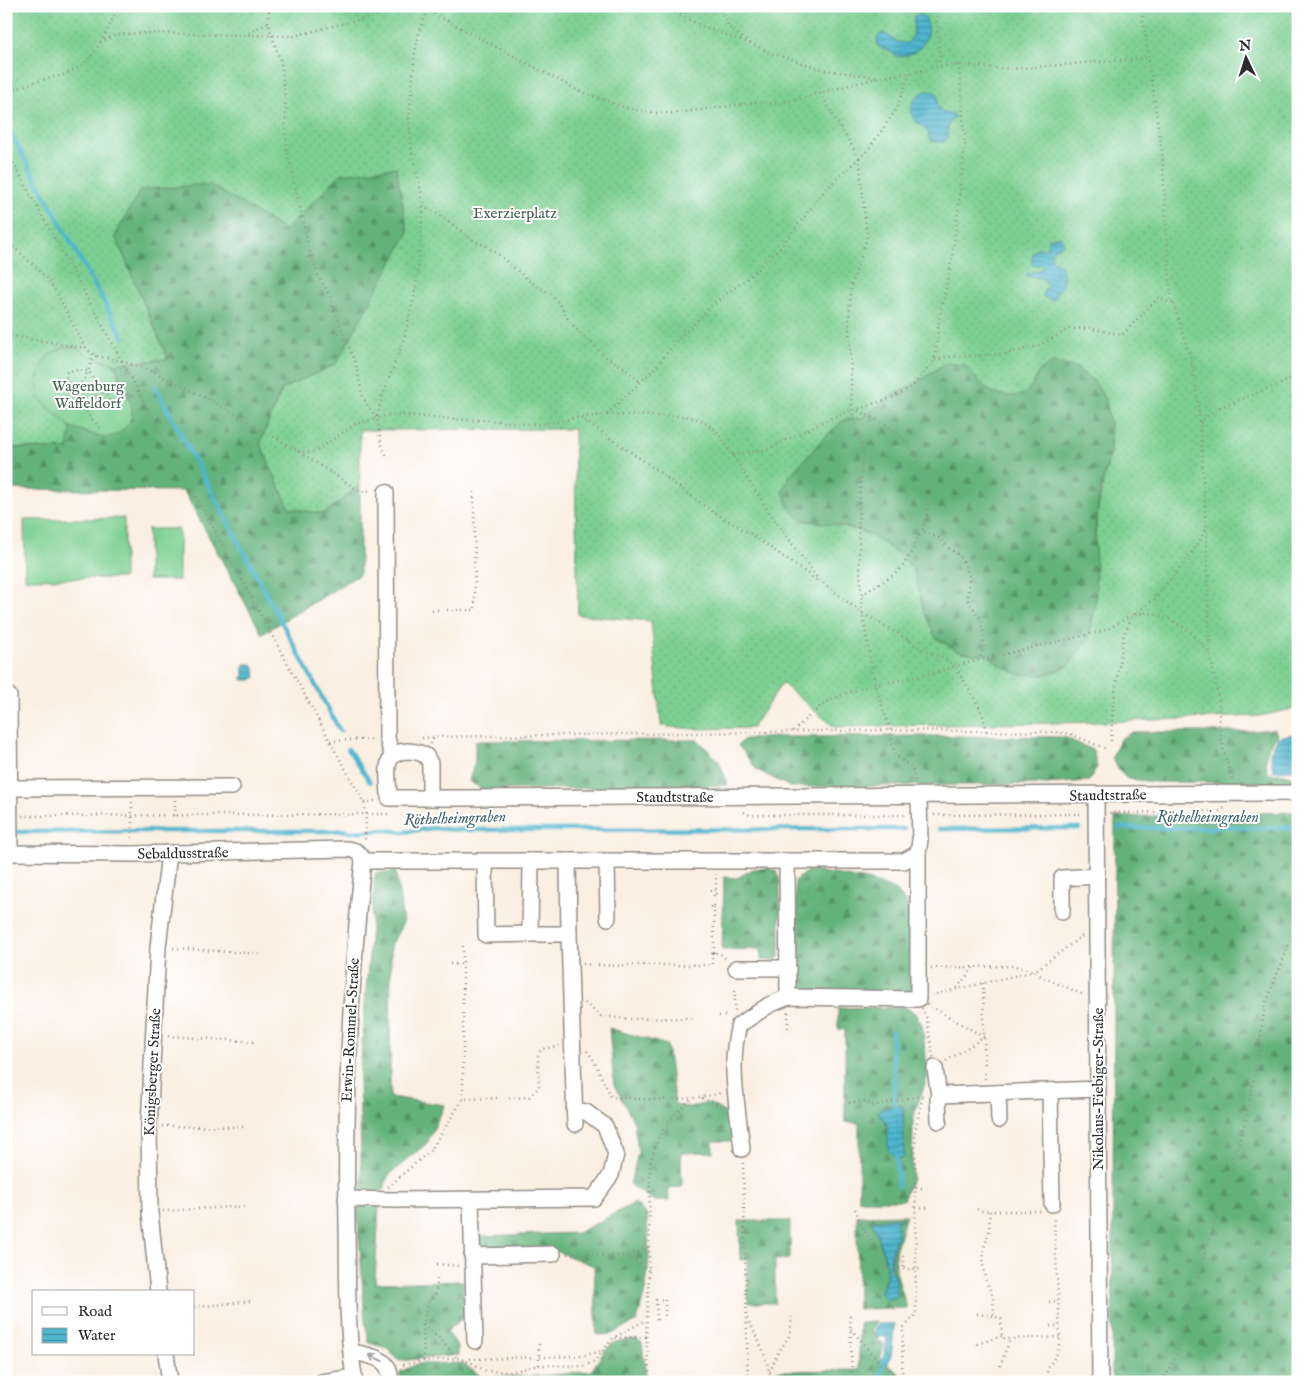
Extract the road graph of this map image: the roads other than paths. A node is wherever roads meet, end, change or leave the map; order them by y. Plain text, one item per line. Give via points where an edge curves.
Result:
1 (386, 492) road end
2 (9, 696) dead end
3 (392, 756) junction
4 (232, 787) dead end
5 (10, 788) junction
6 (1298, 793) edge
7 (1096, 796) junction
8 (919, 797) junction
9 (430, 798) junction
10 (9, 850) edge
11 (169, 852) junction
12 (362, 852) junction
13 (918, 853) junction
14 (531, 861) junction
15 (607, 861) junction
16 (787, 861) junction
17 (485, 862) junction
18 (568, 862) junction
19 (1097, 876) junction
20 (1062, 912) dead end
21 (608, 918) dead end
22 (530, 934) junction
23 (569, 934) junction
24 (736, 968) road end
25 (788, 968) junction
26 (788, 997) junction
27 (936, 1070) road end
28 (1098, 1089) junction
29 (1050, 1091) junction
30 (992, 1093) junction
31 (940, 1095) junction
32 (999, 1120) dead end
33 (939, 1121) dead end
34 (742, 1149) road end
35 (346, 1199) junction
36 (471, 1200) junction
37 (1053, 1209) road end
38 (553, 1254) road end
39 (473, 1262) junction
40 (158, 1290) edge
41 (475, 1341) dead end
42 (352, 1352) junction
43 (166, 1356) edge
44 (390, 1375) edge
45 (355, 1380) edge
46 (170, 1382) edge
47 (322, 1382) edge
48 (1100, 1382) edge

1 - 3 street via 387,738
2 - 5 street
3 - 9 street via 415,751 426,756 430,763
3 - 9 street, Staudtstraße via 388,763 389,798
4 - 5 street
5 - 10 street
6 - 7 street, Staudtstraße via 1231,799
7 - 8 street, Staudtstraße
7 - 19 street, Nikolaus-Fiebiger-Straße
8 - 9 street, Staudtstraße
8 - 13 street
10 - 11 street, Sebaldusstraße
11 - 12 street, Sebaldusstraße via 347,849
11 - 40 street, Königsberger Straße via 158,947 149,1126 150,1212
12 - 17 street
12 - 35 street, Erwin-Rommel-Straße via 348,1058
13 - 16 street via 904,861
13 - 26 street via 918,999
14 - 17 street
14 - 18 street
14 - 22 street
15 - 16 street
15 - 18 street
15 - 21 street
16 - 25 street
17 - 22 street via 486,935
18 - 23 street
19 - 20 street via 1062,878
19 - 28 street, Nikolaus-Fiebiger-Straße
22 - 23 street
23 - 36 street via 575,1117 586,1112 605,1126 616,1154 611,1175 594,1198
24 - 25 street
25 - 26 street
26 - 34 street via 739,1025 734,1041
27 - 31 street
28 - 29 street
28 - 48 street, Nikolaus-Fiebiger-Straße
29 - 30 street
29 - 37 street
30 - 31 street
30 - 32 street
31 - 33 street
35 - 36 street
35 - 42 street, Erwin-Rommel-Straße
36 - 39 street
38 - 39 street via 536,1262
39 - 41 street
44 -> 42 street via 382,1359
42 - 45 street, Erwin-Rommel-Straße
43 - 46 street
45 - 47 street

